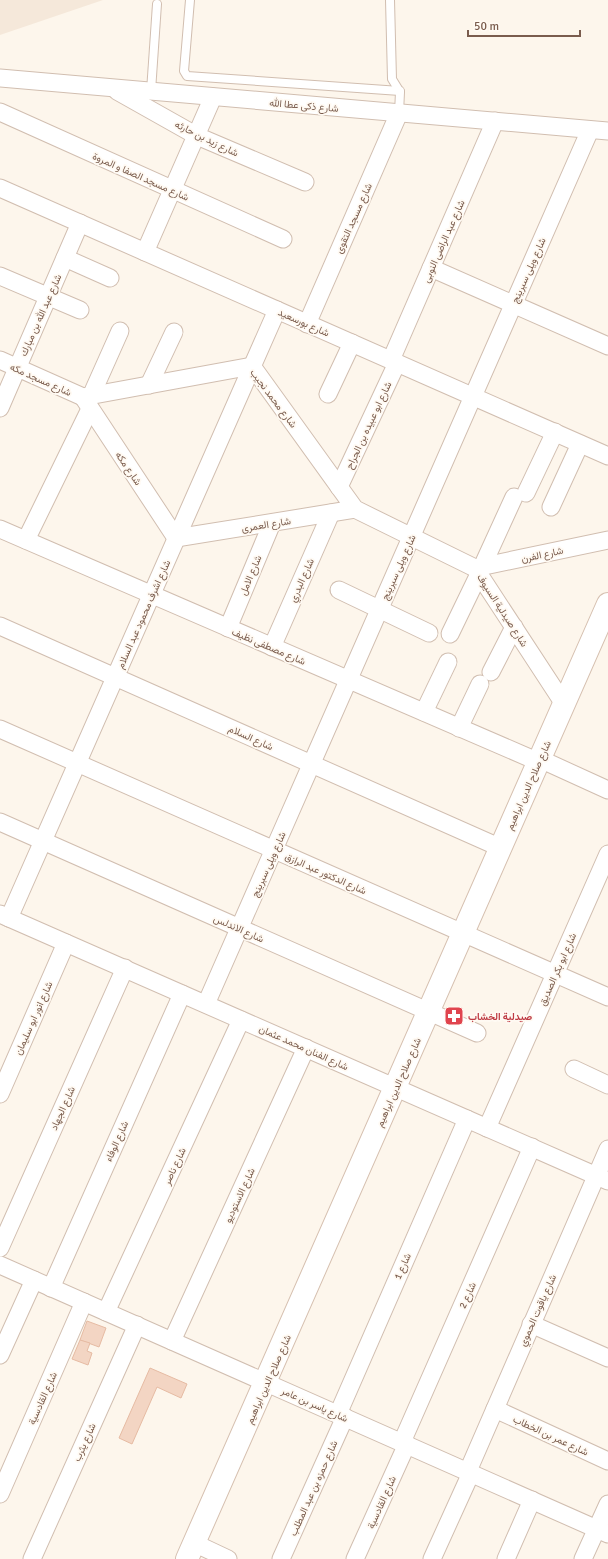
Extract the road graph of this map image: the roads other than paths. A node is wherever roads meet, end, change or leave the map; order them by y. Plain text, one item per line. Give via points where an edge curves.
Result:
1 (190, 0) edge
2 (390, 0) edge
3 (157, 4) dead end
4 (0, 78) edge
5 (112, 88) junction
6 (150, 91) junction
7 (400, 91) junction
8 (213, 97) junction
9 (0, 112) edge
10 (399, 113) junction
11 (495, 121) junction
12 (590, 130) junction
13 (608, 131) edge
14 (197, 136) junction
15 (305, 182) dead end
16 (0, 188) edge
17 (173, 190) junction
18 (80, 223) junction
19 (283, 239) dead end
20 (146, 252) junction
21 (65, 258) junction
22 (431, 268) junction
23 (0, 276) edge
24 (110, 278) dead end
25 (48, 297) junction
26 (513, 304) junction
27 (80, 310) dead end
28 (277, 310) junction
29 (307, 324) junction
30 (120, 331) dead end
31 (174, 332) dead end
32 (352, 343) junction
33 (608, 346) edge
34 (0, 360) edge
35 (394, 362) junction
36 (252, 366) junction
37 (17, 368) junction
38 (149, 385) junction
39 (328, 394) dead end
40 (473, 397) junction
41 (88, 401) junction
42 (1, 402) edge
43 (555, 432) junction
44 (580, 444) junction
45 (608, 456) edge
46 (339, 487) junction
47 (551, 507) dead end
48 (355, 509) junction
49 (331, 513) junction
50 (272, 523) junction
51 (0, 529) edge
52 (411, 537) junction
53 (176, 538) junction
54 (26, 540) junction
55 (608, 540) edge
56 (479, 569) junction
57 (339, 590) dead end
58 (151, 595) junction
59 (608, 604) edge
60 (379, 609) junction
61 (0, 626) edge
62 (514, 627) junction
63 (604, 627) edge
64 (228, 628) junction
65 (429, 633) dead end
66 (450, 634) dead end
67 (272, 647) junction
68 (448, 662) dead end
69 (115, 677) junction
70 (348, 680) junction
71 (564, 704) junction
72 (424, 712) junction
73 (459, 728) junction
74 (0, 729) edge
75 (539, 761) junction
76 (77, 763) junction
77 (311, 764) junction
78 (608, 790) edge
79 (0, 822) edge
80 (43, 841) junction
81 (501, 848) junction
82 (274, 850) junction
83 (608, 854) edge
84 (3, 918) edge
85 (239, 928) junction
86 (464, 933) junction
87 (66, 943) junction
88 (124, 968) junction
89 (555, 974) junction
90 (606, 992) edge
91 (182, 994) junction
92 (206, 1004) junction
93 (429, 1012) junction
94 (241, 1020) junction
95 (477, 1033) dead end
96 (306, 1048) junction
97 (574, 1069) dead end
98 (608, 1084) edge
99 (396, 1088) junction
100 (0, 1094) edge
101 (467, 1119) junction
102 (487, 1128) junction
103 (532, 1148) junction
104 (608, 1150) edge
105 (602, 1178) edge
106 (0, 1248) edge
107 (0, 1265) edge
108 (34, 1280) junction
109 (51, 1288) junction
110 (84, 1302) junction
111 (106, 1312) junction
112 (531, 1324) junction
113 (136, 1326) junction
114 (172, 1341) junction
115 (0, 1355) edge
116 (608, 1358) edge
117 (266, 1383) junction
118 (495, 1409) junction
119 (341, 1416) junction
120 (404, 1443) junction
121 (608, 1461) edge
122 (469, 1472) junction
123 (0, 1494) edge
124 (532, 1500) junction
125 (608, 1504) edge
126 (602, 1531) edge
127 (190, 1551) edge
128 (32, 1559) edge
129 (228, 1559) edge
130 (281, 1559) edge
131 (355, 1559) edge
132 (432, 1559) edge
133 (506, 1559) edge
134 (584, 1559) edge

1 - 7 lane via 184,71 187,76
2 - 7 lane via 392,79
3 - 6 lane
4 - 5 street, شارع ذكى عطا الله
5 - 6 street, شارع ذكى عطا الله
5 - 14 street, شارع زيد بن حارثه
6 - 8 street, شارع ذكى عطا الله
7 - 10 lane
8 - 10 street, شارع ذكى عطا الله
8 - 14 street
9 - 17 street, شارع مسجد الصفا و المروة
10 - 11 street, شارع ذكى عطا الله
10 - 29 street, شارع مسجد التقوى
11 - 12 street, شارع ذكى عطا الله
11 - 22 street, شارع عبد الراضى النوبى
12 - 13 street, شارع ذكى عطا الله
12 - 26 street, شارع ويلى سبرينج
14 - 15 street, شارع زيد بن حارثه
14 - 17 street
16 - 18 street, شارع بورسعيد
17 - 19 street, شارع مسجد الصفا و المروة
17 - 20 street
18 - 20 street, شارع بورسعيد
18 - 21 street, شارع عبد الله بن مبارك
20 - 28 street, شارع بورسعيد
21 - 24 street
21 - 25 street, شارع عبد الله بن مبارك
22 - 26 street
22 - 35 street, شارع عبد الراضى النوبى
23 - 25 street
25 - 27 street
25 - 37 street, شارع عبد الله بن مبارك
26 - 33 street
26 - 40 street, شارع ويلى سبرينج
28 - 29 street, شارع بورسعيد
28 - 36 street, شارع اشرف محمود عبد السلام
29 - 32 street, شارع بورسعيد
30 - 41 street
31 - 38 street
32 - 35 street, شارع بورسعيد
32 - 39 street
34 - 37 street, شارع مسجد مكه
35 - 40 street, شارع بورسعيد
35 - 46 street, شارع ابو عبيده بن الجراح
36 - 38 street, شارع محمد نجيب
36 - 46 street, شارع محمد نجيب
36 - 53 street, شارع اشرف محمود عبد السلام
37 - 41 street, شارع مسجد مكه
37 - 42 street, شارع عبد الله بن مبارك
38 - 41 street, شارع محمد نجيب
40 - 43 street, شارع بورسعيد
40 - 52 street, شارع ويلى سبرينج
41 - 53 street, شارع مكه
41 - 54 street
43 - 44 street, شارع بورسعيد
43 - 56 street
44 - 45 street, شارع بورسعيد
44 - 47 street
46 - 48 street, شارع محمد نجيب
48 - 49 street, شارع العمرى
48 - 52 street, شارع صيدلية السيوف
49 - 50 street, شارع العمرى
49 - 67 street, شارع البدري
50 - 53 street, شارع العمرى
50 - 64 street, شارع الامل
51 - 54 street, شارع مصطفى نظيف
52 - 56 street, شارع صيدلية السيوف
52 - 60 street, شارع ويلى سبرينج
53 - 58 street, شارع اشرف محمود عبد السلام
54 - 58 street, شارع مصطفى نظيف
55 - 56 street, شارع الفرن
56 - 62 street, شارع صيدلية السيوف
56 - 66 street
57 - 60 street
58 - 64 street, شارع مصطفى نظيف
58 - 69 street, شارع اشرف محمود عبد السلام
59 - 63 street, شارع صلاح الدين ابراهيم
60 - 65 street
60 - 70 street, شارع ويلى سبرينج
61 - 69 street, شارع السلام
62 - 71 street, شارع صيدلية السيوف
62 - 73 street
63 - 71 street, شارع صلاح الدين ابراهيم
64 - 67 street, شارع مصطفى نظيف
67 - 70 street, شارع مصطفى نظيف
68 - 72 street
69 - 76 street, شارع اشرف محمود عبد السلام
69 - 77 street, شارع السلام
70 - 72 street, شارع مصطفى نظيف
70 - 77 street, شارع ويلى سبرينج
71 - 75 street, شارع صلاح الدين ابراهيم
72 - 73 street, شارع مصطفى نظيف
73 - 75 street, شارع مصطفى نظيف
74 - 76 street, شارع الدكتور عبد الرازق
75 - 78 street, شارع مصطفى نظيف
75 - 81 street, شارع صلاح الدين ابراهيم
76 - 80 street, شارع اشرف محمود عبد السلام
76 - 82 street, شارع الدكتور عبد الرازق
77 - 81 street, شارع السلام
77 - 82 street, شارع ويلى سبرينج
79 - 80 street, شارع الاندلس
80 - 84 street, شارع اشرف محمود عبد السلام
80 - 85 street, شارع الاندلس
81 - 86 street, شارع صلاح الدين ابراهيم
82 - 85 street, شارع ويلى سبرينج
82 - 86 street, شارع الدكتور عبد الرازق
83 - 89 street, شارع ابو بكر الصديق
84 - 87 street, شارع الفنان محمد عثمان
85 - 92 street, شارع ويلى سبرينج
85 - 93 street, شارع الاندلس
86 - 89 street, شارع الدكتور عبد الرازق
86 - 93 street, شارع صلاح الدين ابراهيم
87 - 88 street, شارع الفنان محمد عثمان
87 - 100 street, شارع انور ابو سليمان
88 - 91 street, شارع الفنان محمد عثمان
88 - 106 street, شارع الجهاد
89 - 90 street, شارع الدكتور عبد الرازق
89 - 102 street, شارع ابو بكر الصديق
91 - 92 street, شارع الفنان محمد عثمان
91 - 109 street, شارع الوفاء
92 - 94 street, شارع الفنان محمد عثمان
93 - 95 street, شارع الاندلس
93 - 99 street, شارع صلاح الدين ابراهيم
94 - 96 street, شارع الفنان محمد عثمان
94 - 111 street, شارع ناصر
96 - 99 street, شارع الفنان محمد عثمان
96 - 114 street, شارع الاستوديو
97 - 98 street
99 - 101 street, شارع الفنان محمد عثمان
99 - 117 street, شارع صلاح الدين ابراهيم
101 - 102 street, شارع الفنان محمد عثمان
101 - 119 street, شارع 1
102 - 103 street, شارع الفنان محمد عثمان
103 - 105 street, شارع الفنان محمد عثمان
103 - 120 street, شارع 2
104 - 105 street, شارع ياقوت الحموي
105 - 112 street, شارع ياقوت الحموي
107 - 108 street, شارع ياسر بن عامر
108 - 109 street, شارع ياسر بن عامر
108 - 115 street
109 - 110 street, شارع ياسر بن عامر
110 - 111 street, شارع ياسر بن عامر
110 - 123 street, شارع القادسية
111 - 113 street, شارع ياسر بن عامر
112 - 116 street
112 - 118 street, شارع ياقوت الحموي
113 - 114 street, شارع ياسر بن عامر
113 - 128 street, شارع يثرب
114 - 117 street, شارع ياسر بن عامر
117 - 119 street, شارع ياسر بن عامر
117 - 127 street, شارع صلاح الدين ابراهيم
118 - 121 street, شارع عمر بن الخطاب
118 - 122 street, شارع ياقوت الحموي
119 - 120 street, شارع ياسر بن عامر
119 - 130 street, شارع حمزه بن عبد المطلب
120 - 122 street, شارع ياسر بن عامر
120 - 131 street, شارع القادسية
122 - 124 street, شارع ياسر بن عامر
122 - 132 street, شارع ياقوت الحموي
124 - 126 street, شارع ياسر بن عامر
124 - 133 street
125 - 126 street
126 - 134 street
127 - 129 street

